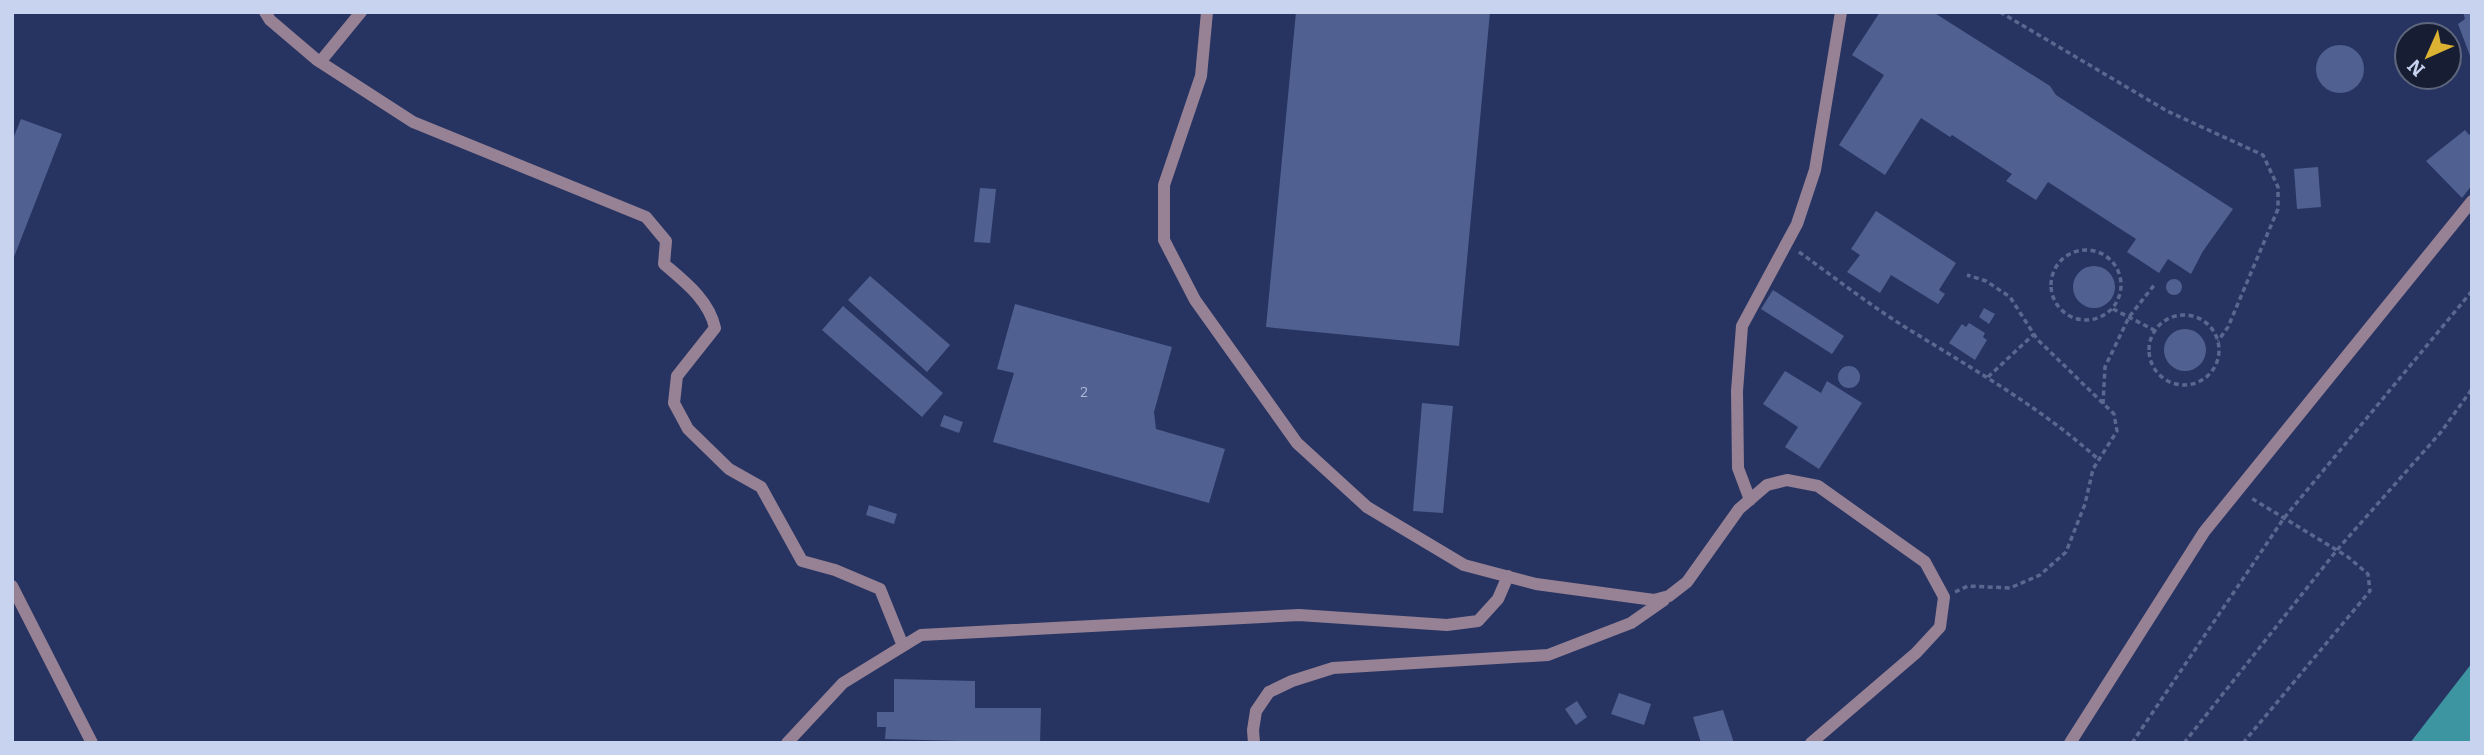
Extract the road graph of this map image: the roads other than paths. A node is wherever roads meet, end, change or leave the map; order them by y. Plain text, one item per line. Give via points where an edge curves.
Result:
1 (265, 12) edge
2 (361, 12) edge
3 (1207, 12) edge
4 (1842, 12) edge
5 (320, 62) junction
6 (2472, 201) edge
7 (1750, 500) junction
8 (1508, 576) junction
9 (12, 586) edge
10 (1669, 596) junction
11 (903, 646) junction
12 (92, 743) edge
13 (787, 743) edge
14 (1254, 743) edge
15 (1811, 743) edge
16 (2070, 743) edge

1 - 5 lane
2 - 5 lane
3 - 8 lane via 1201,76 1164,185 1164,240 1195,300 1297,443 1367,508 1464,565
4 - 7 lane via 1815,170 1797,224 1742,326 1738,468
5 - 11 lane via 413,122 646,217 666,241 664,264 712,312 715,328 677,376 674,403 688,429 729,469 761,487 802,561 880,589
6 - 16 lane via 2204,532
7 - 10 lane via 1687,582
7 - 15 lane via 1767,485 1787,480 1818,486 1924,562 1944,597 1940,627
8 - 10 lane via 1654,600
8 - 11 lane via 1498,599 1478,621 1447,625 1299,615 921,635
9 - 12 lane
10 - 14 lane via 1631,623 1548,655 1333,668 1292,681 1269,692 1256,711
11 - 13 lane via 843,683

